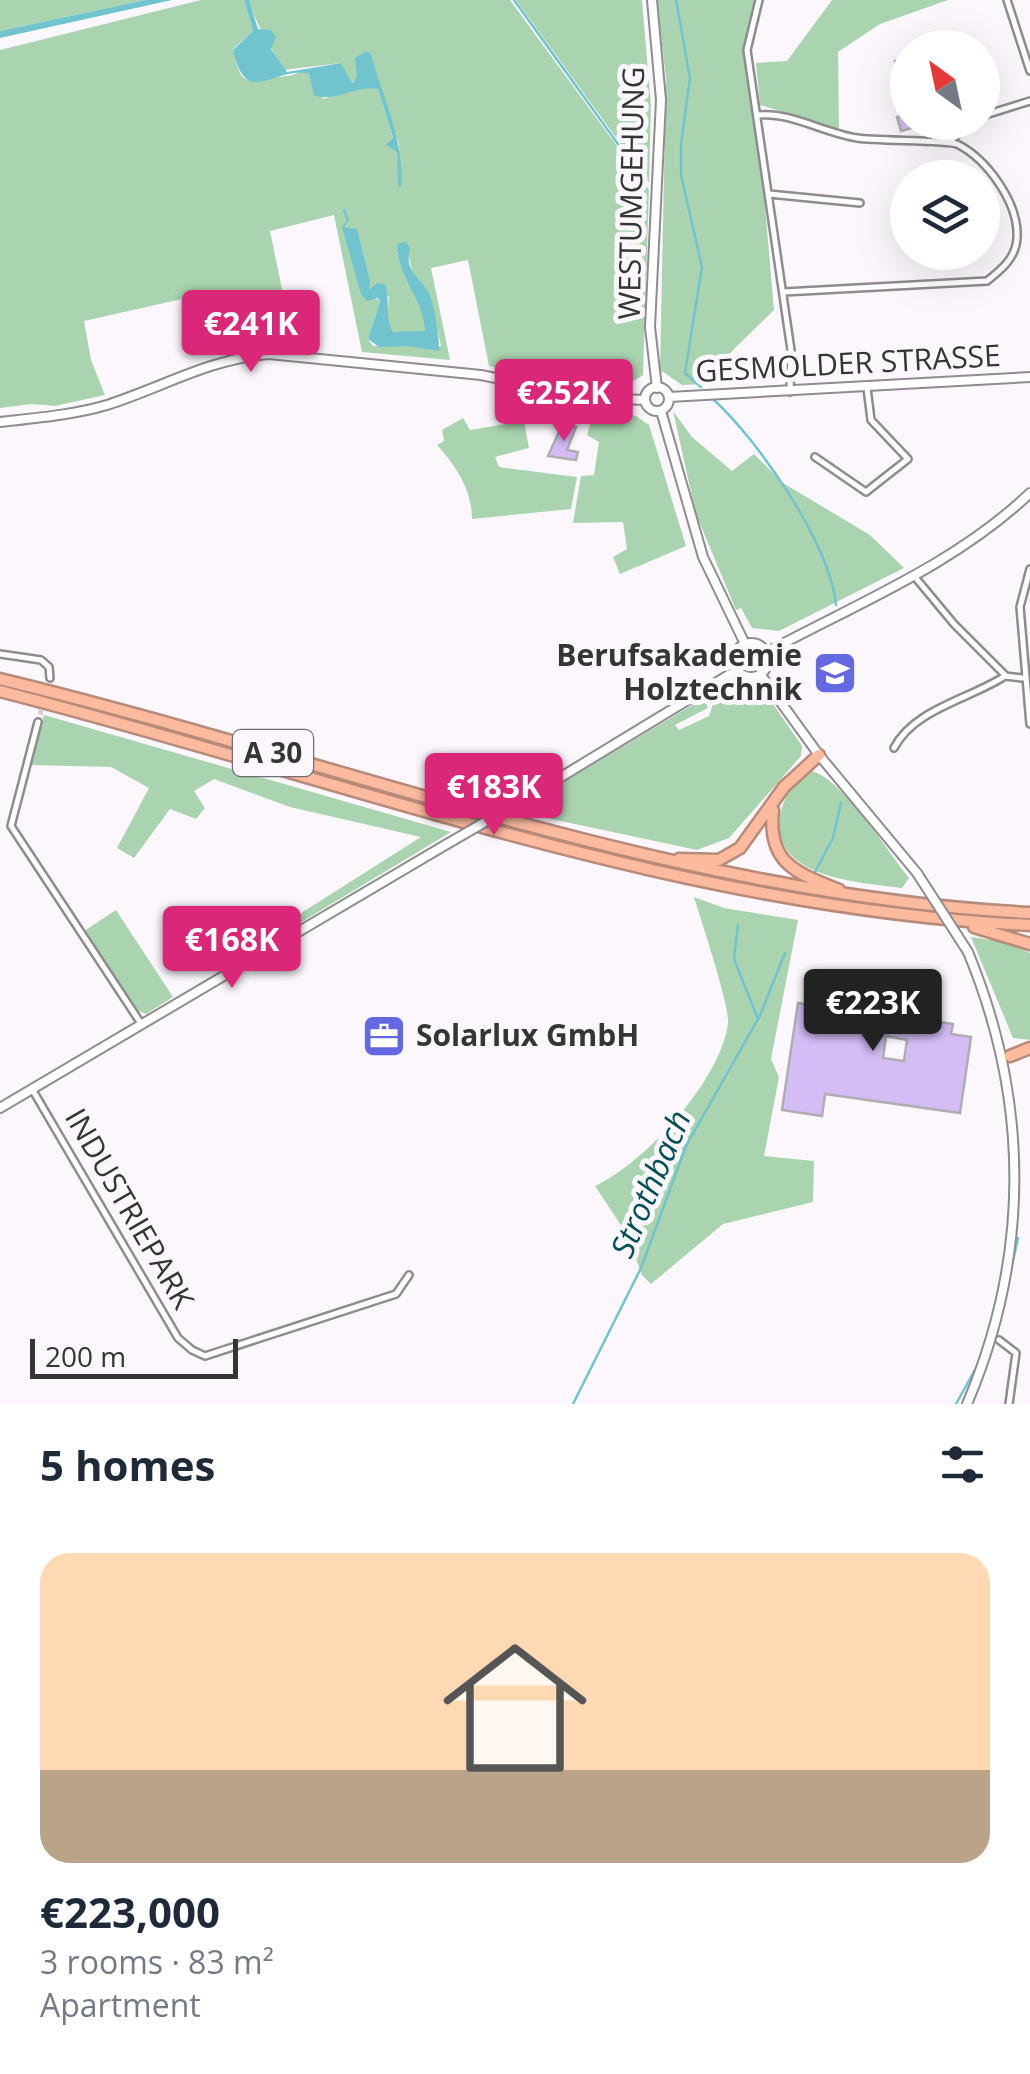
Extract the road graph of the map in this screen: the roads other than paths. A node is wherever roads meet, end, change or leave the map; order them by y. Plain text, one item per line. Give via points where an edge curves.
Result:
1 (652, 0) edge
2 (759, 0) edge
3 (1008, 0) edge
4 (1030, 71) edge
5 (1030, 101) edge
6 (1000, 110) edge
7 (758, 115) junction
8 (951, 141) joint
9 (768, 194) junction
10 (860, 203) dead end
11 (784, 292) junction
12 (1030, 377) edge
13 (656, 388) junction
14 (867, 388) junction
15 (790, 393) junction
16 (669, 397) junction
17 (645, 400) junction
18 (661, 411) junction
19 (0, 422) edge
20 (816, 457) dead end
21 (1030, 493) edge
22 (1030, 569) edge
23 (913, 574) junction
24 (1030, 605) edge
25 (1020, 607) junction
26 (744, 644) junction
27 (767, 652) junction
28 (0, 654) edge
29 (737, 670) junction
30 (762, 675) junction
31 (1005, 676) junction
32 (50, 678) dead end
33 (1023, 678) junction
34 (0, 679) edge
35 (0, 691) edge
36 (38, 722) tunnel mouth
37 (1030, 724) edge
38 (894, 748) dead end
39 (819, 755) junction
40 (774, 804) junction
41 (653, 859) junction
42 (854, 896) junction
43 (1030, 913) edge
44 (954, 922) junction
45 (1030, 926) edge
46 (1030, 944) edge
47 (140, 1022) junction
48 (1030, 1048) edge
49 (1010, 1056) junction
50 (32, 1089) junction
51 (1020, 1102) dead end
52 (0, 1108) edge
53 (409, 1275) dead end
54 (1007, 1318) dead end
55 (1000, 1340) junction
56 (967, 1404) edge
57 (1009, 1404) edge

1 - 13 main road, WESTUMGEHUNG via 661,100 650,327
2 - 7 street via 747,50
3 - 4 street
5 - 6 street
7 - 8 street via 856,138
7 - 9 street
8 - 11 street via 973,154 1010,205 1017,238 1008,264 988,282
9 - 10 street
9 - 11 street
11 - 15 street
12 - 14 main road, GESMOLDER STRASSE
13 - 16 main road
13 - 17 main road
14 - 15 main road, GESMOLDER STRASSE
14 - 20 street via 871,420 908,458 903,466 866,492
15 - 16 main road, GESMOLDER STRASSE
16 - 18 main road
17 - 18 main road
17 - 19 main road via 593,398 481,374 269,354 204,365 92,409
18 - 26 main road via 703,557
21 - 23 main road via 986,530
22 - 25 street
23 - 27 main road
23 - 31 street
24 - 25 street
25 - 33 street
26 - 27 main road
26 - 29 main road via 734,658
27 - 30 main road
28 - 32 street via 40,660
29 - 30 main road via 748,678
29 - 47 main road, bridge
30 - 39 main road
31 - 33 street
31 - 38 street via 915,723
33 - 37 street
34 - 41 highway, A 30
35 - 44 highway, A 30 via 639,868
36 - 47 street via 11,826
39 - 40 highway
39 - 49 main road, bridge via 917,873 968,952
40 - 41 highway via 740,848 719,860
40 - 42 highway via 773,845 788,865
41 - 42 highway, A 30
42 - 43 highway, A 30
44 - 45 highway, A 30
44 - 46 highway
47 - 50 main road
48 - 49 highway
49 - 51 main road
50 - 52 main road
50 - 53 street, INDUSTRIEPARK via 178,1338 192,1350 206,1356 335,1316 396,1294
54 - 55 main road
55 - 56 main road
55 - 57 street via 1016,1353

